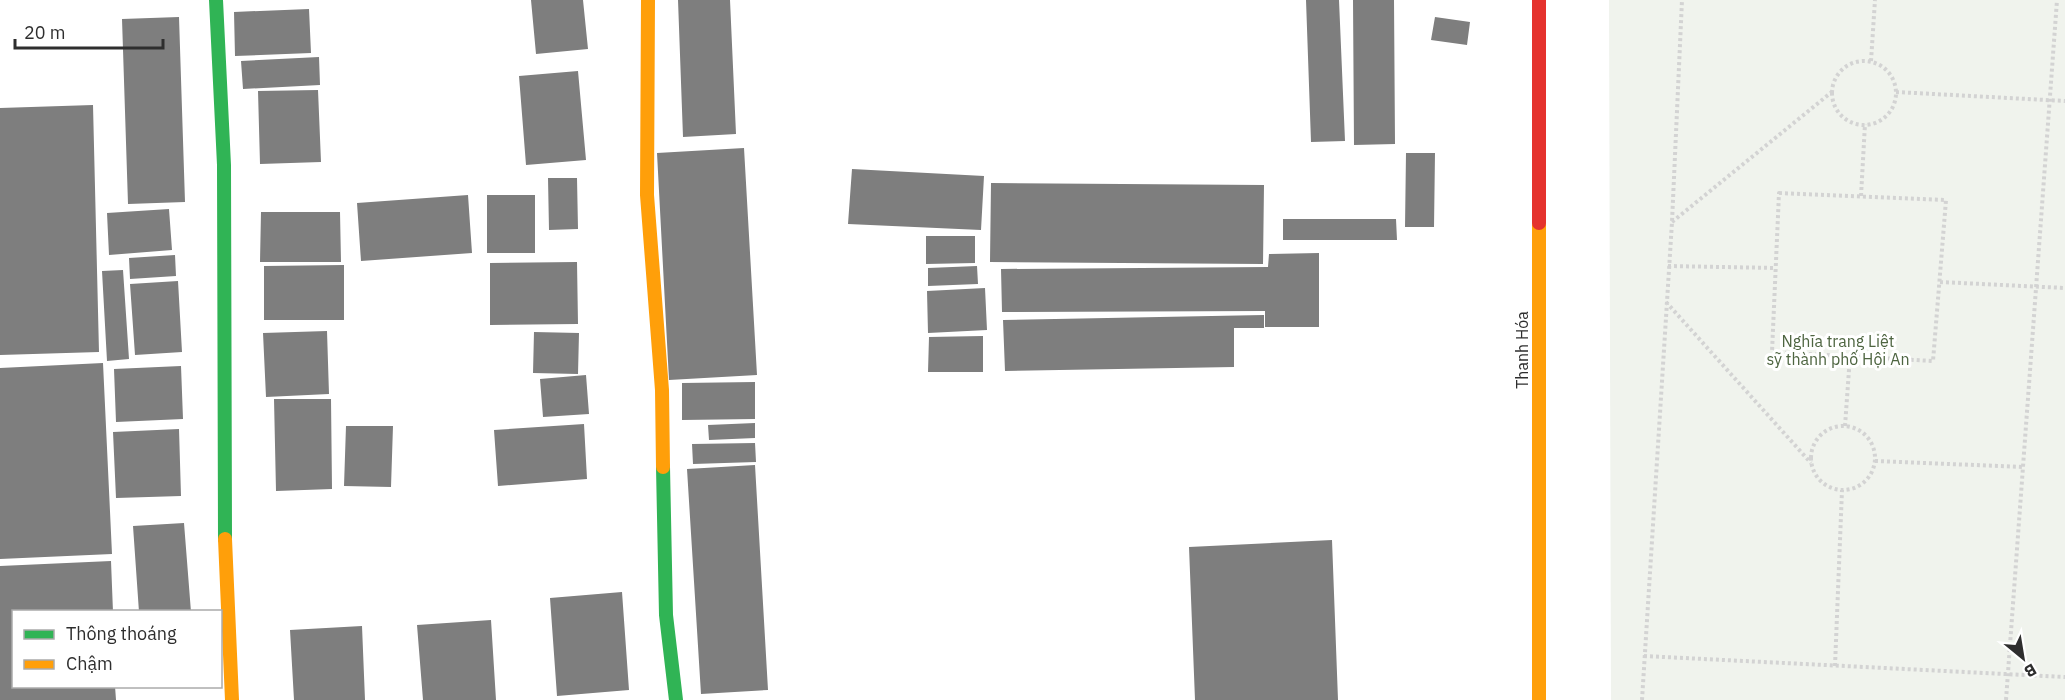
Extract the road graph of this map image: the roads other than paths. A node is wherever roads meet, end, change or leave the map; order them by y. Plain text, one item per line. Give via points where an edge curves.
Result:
1 (216, 0) edge
2 (648, 0) edge
3 (1539, 0) edge
4 (232, 700) edge
5 (676, 700) edge
6 (1539, 700) edge

1 - 4 street via 224,165 224,523
2 - 5 street via 647,195 662,390 666,615
3 - 6 street, Thanh Hóa

